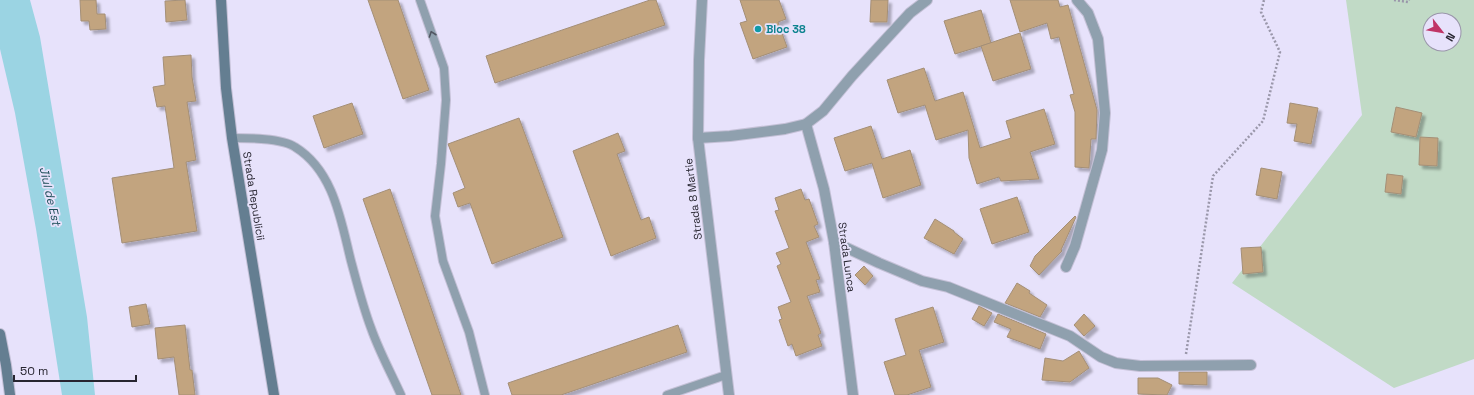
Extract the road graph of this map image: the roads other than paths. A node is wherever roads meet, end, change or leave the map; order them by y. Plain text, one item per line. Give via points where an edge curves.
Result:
1 (221, 0) edge
2 (420, 0) edge
3 (702, 0) edge
4 (928, 0) edge
5 (1077, 0) edge
6 (806, 124) junction
7 (232, 138) junction
8 (698, 138) junction
9 (834, 242) junction
10 (1066, 267) dead end
11 (0, 334) edge
12 (1251, 365) dead end
13 (726, 375) junction
14 (10, 395) edge
15 (274, 395) edge
16 (401, 395) edge
17 (485, 395) edge
18 (667, 395) edge
19 (729, 395) edge
20 (853, 395) edge

1 - 7 main road, Strada Republicii via 226,88
17 -> 2 lane via 469,332 443,261 435,216 446,100 444,68
3 - 8 street, Strada 8 Martie
4 - 6 street via 910,13 822,111
5 - 10 street via 1088,13 1098,39 1105,113 1102,150 1075,246
6 - 8 street via 785,129
6 - 9 street, Strada Lunca via 824,189
7 - 15 main road, Strada Republicii
7 - 16 lane via 273,140 294,146 311,159 327,183 337,204 371,328
8 - 13 street, Strada 8 Martie
9 - 12 street via 922,281 948,287 1070,336 1101,357 1116,363 1140,366
9 - 20 street, Strada Lunca
11 - 14 main road
13 - 18 lane
13 - 19 street, Strada 8 Martie

